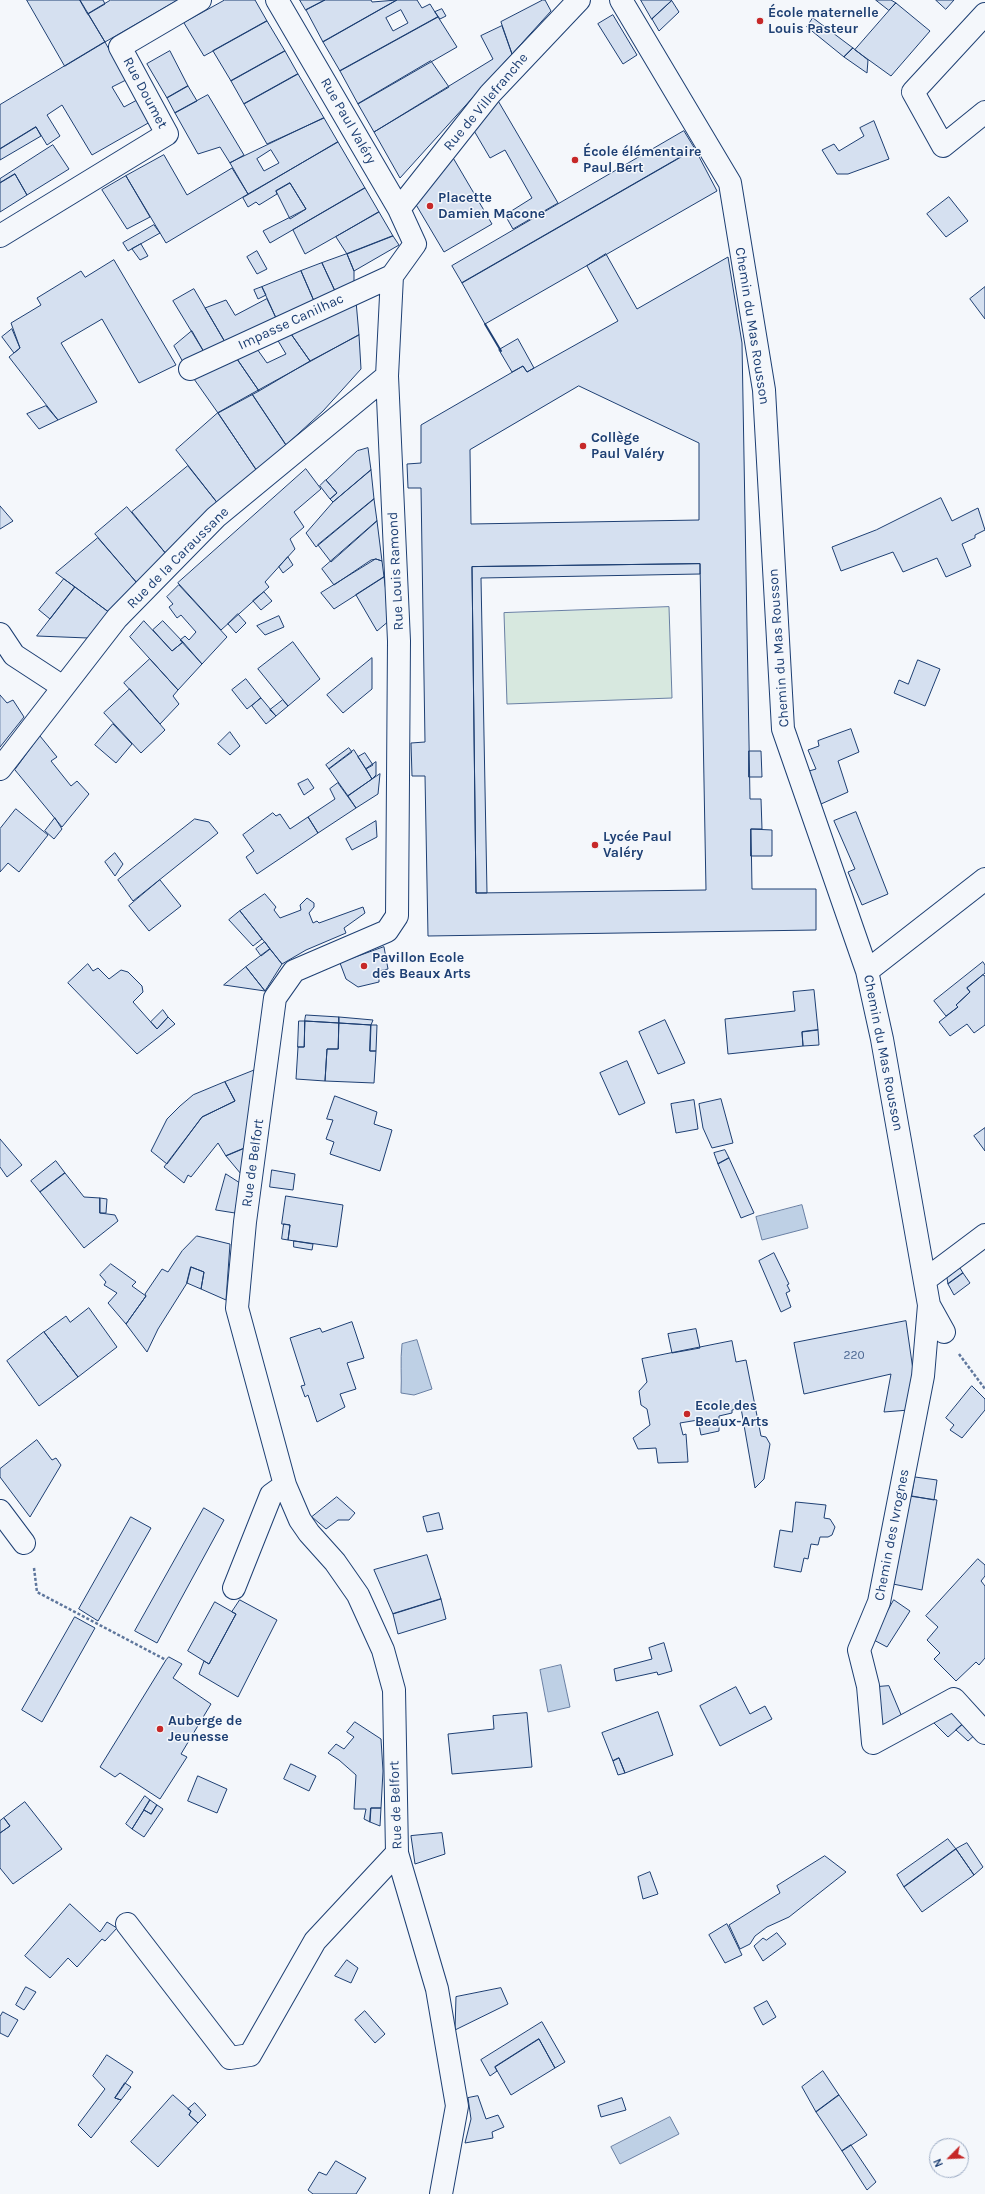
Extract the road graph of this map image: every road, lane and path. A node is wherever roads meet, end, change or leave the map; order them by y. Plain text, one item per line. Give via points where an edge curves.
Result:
1 (200, 0) edge
2 (277, 0) edge
3 (579, 0) edge
4 (621, 0) edge
5 (985, 14) edge
6 (985, 112) edge
7 (399, 209) junction
8 (0, 236) edge
9 (392, 276) junction
10 (190, 369) dead end
11 (387, 376) junction
12 (0, 634) edge
13 (7, 656) edge
14 (63, 686) junction
15 (0, 769) edge
16 (985, 879) edge
17 (397, 905) joint
18 (866, 971) junction
19 (985, 1235) edge
20 (925, 1280) junction
21 (929, 1305) junction
22 (944, 1332) joint
23 (985, 1389) edge
24 (278, 1490) junction
25 (0, 1511) edge
26 (24, 1543) joint
27 (234, 1588) dead end
28 (166, 1660) dead end
29 (985, 1733) edge
30 (397, 1853) junction
31 (127, 1924) dead end
32 (441, 2194) edge

1 - 8 street, Rue Doumet via 120,47 167,134
2 - 7 street, Rue Paul Valéry
3 - 7 street, Rue de Villefranche via 490,94
4 - 18 street, Chemin du Mas Rousson via 730,183 764,390 783,729
5 - 6 street via 913,92 942,146
7 - 9 street, Rue Paul Valéry via 415,244
9 - 10 street, Impasse Canilhac
9 - 11 street, Rue Louis Ramond
11 - 14 street, Rue de la Caraussane via 216,517 117,618
11 - 17 street, Rue Louis Ramond via 399,641
12 - 13 street
13 - 14 street
14 - 15 street, Rue de la Caraussane
16 - 18 street
17 - 24 street, Rue de Belfort via 397,916 387,931 294,971 275,998 244,1222 237,1308
18 - 20 street, Chemin du Mas Rousson via 882,1039
19 - 20 street
20 - 21 street, Chemin du Mas Rousson
21 - 22 street, Chemin du Mas Rousson
21 - 29 street, Chemin des Ivrognes via 923,1376 879,1602 859,1650 868,1686 873,1743 954,1700
22 - 23 path
24 - 27 street
24 - 30 street, Rue de Belfort via 317,1543 348,1578 377,1633 387,1663 394,1690
25 - 26 street
26 - 28 path via 32,1550 37,1592
30 - 31 street via 316,1941 250,2055 230,2058
30 - 32 street, Rue de Belfort via 438,1989 457,2106

